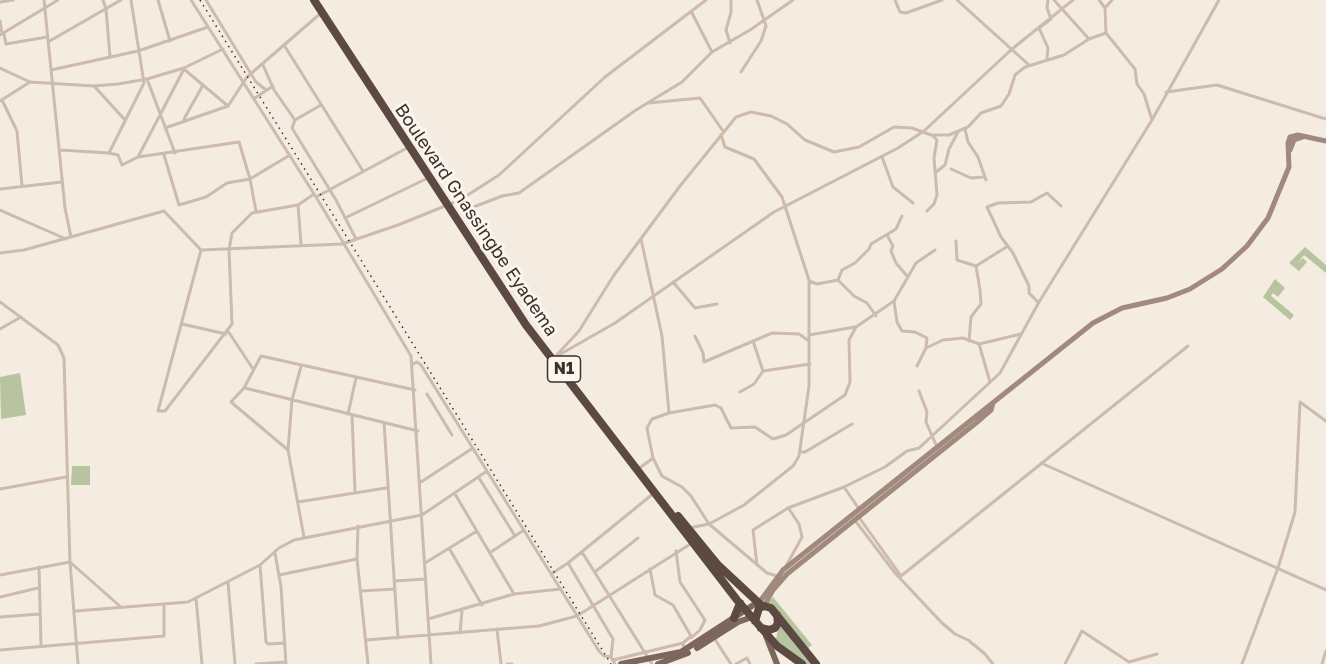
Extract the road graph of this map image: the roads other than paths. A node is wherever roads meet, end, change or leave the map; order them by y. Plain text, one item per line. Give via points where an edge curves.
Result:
1 (13, 0) edge
2 (44, 0) edge
3 (58, 0) edge
4 (103, 0) edge
5 (121, 0) edge
6 (132, 0) edge
7 (158, 0) edge
8 (191, 0) edge
9 (206, 0) edge
10 (314, 0) edge
11 (320, 0) edge
12 (706, 0) edge
13 (731, 0) edge
14 (757, 0) edge
15 (792, 0) edge
16 (895, 0) edge
17 (942, 0) edge
18 (957, 0) edge
19 (1048, 0) edge
20 (1054, 0) edge
21 (1073, 0) edge
22 (1099, 0) edge
23 (1112, 0) edge
24 (1219, 0) edge
25 (0, 2) edge
26 (1062, 8) junction
27 (1105, 8) junction
28 (44, 9) junction
29 (106, 9) junction
30 (691, 11) junction
31 (322, 12) junction
32 (1050, 17) junction
33 (765, 20) junction
34 (0, 21) edge
35 (208, 27) junction
36 (1106, 33) junction
37 (2, 35) edge
38 (47, 37) junction
39 (1089, 39) junction
40 (170, 41) junction
41 (48, 42) junction
42 (730, 43) junction
43 (284, 45) junction
44 (222, 49) junction
45 (1012, 49) junction
46 (138, 51) junction
47 (712, 52) junction
48 (110, 57) junction
49 (1046, 59) junction
50 (263, 65) junction
51 (1029, 65) junction
52 (0, 69) edge
53 (184, 69) junction
54 (51, 70) junction
55 (741, 72) dead end
56 (251, 74) junction
57 (146, 79) junction
58 (30, 82) junction
59 (244, 82) junction
60 (53, 84) junction
61 (203, 85) junction
62 (94, 86) junction
63 (273, 86) junction
64 (266, 90) junction
65 (1166, 92) junction
66 (255, 98) junction
67 (1, 100) edge
68 (648, 103) junction
69 (321, 105) junction
70 (228, 106) junction
71 (159, 115) junction
72 (184, 119) junction
73 (1326, 119) edge
74 (295, 120) junction
75 (1152, 120) junction
76 (125, 121) junction
77 (165, 128) junction
78 (965, 129) junction
79 (723, 131) junction
80 (924, 131) junction
81 (958, 132) junction
82 (721, 135) junction
83 (931, 135) junction
84 (1326, 141) edge
85 (409, 147) junction
86 (60, 150) junction
87 (109, 153) junction
88 (175, 153) junction
89 (164, 155) junction
90 (290, 155) junction
91 (138, 157) junction
92 (882, 157) junction
93 (951, 169) dead end
94 (363, 171) junction
95 (935, 173) junction
96 (429, 177) junction
97 (250, 179) junction
98 (62, 182) junction
99 (22, 186) junction
100 (0, 189) edge
101 (329, 189) junction
102 (315, 196) junction
103 (460, 200) junction
104 (913, 203) dead end
105 (449, 204) junction
106 (298, 205) junction
107 (1060, 206) dead end
108 (785, 207) junction
109 (0, 210) edge
110 (256, 211) junction
111 (927, 211) dead end
112 (902, 216) dead end
113 (345, 218) junction
114 (887, 235) junction
115 (69, 238) junction
116 (356, 239) junction
117 (641, 239) junction
118 (956, 241) dead end
119 (301, 244) junction
120 (342, 244) junction
121 (1008, 246) junction
122 (201, 250) junction
123 (229, 250) junction
124 (935, 250) dead end
125 (0, 253) edge
126 (976, 266) junction
127 (907, 276) junction
128 (838, 280) junction
129 (809, 281) junction
130 (673, 282) junction
131 (652, 297) junction
132 (894, 301) junction
133 (0, 302) edge
134 (1038, 302) junction
135 (717, 304) dead end
136 (876, 316) junction
137 (21, 317) junction
138 (182, 324) junction
139 (856, 327) junction
140 (0, 329) edge
141 (227, 332) junction
142 (809, 334) junction
143 (1021, 334) junction
144 (695, 336) dead end
145 (753, 340) junction
146 (809, 341) junction
147 (969, 341) junction
148 (979, 344) junction
149 (1188, 346) dead end
150 (926, 348) junction
151 (554, 358) junction
152 (413, 364) junction
153 (810, 364) junction
154 (301, 366) junction
155 (917, 366) dead end
156 (253, 369) junction
157 (763, 371) junction
158 (356, 378) junction
159 (990, 383) junction
160 (244, 388) junction
161 (415, 390) junction
162 (919, 391) dead end
163 (740, 392) dead end
164 (427, 394) dead end
165 (292, 400) junction
166 (994, 402) junction
167 (669, 413) junction
168 (350, 415) junction
169 (453, 415) junction
170 (444, 421) junction
171 (1326, 421) edge
172 (804, 422) junction
173 (384, 423) junction
174 (852, 424) dead end
175 (418, 431) junction
176 (452, 435) dead end
177 (933, 437) junction
178 (937, 447) junction
179 (473, 448) junction
180 (288, 450) junction
181 (800, 452) junction
182 (653, 458) junction
183 (1041, 463) junction
184 (638, 469) junction
185 (487, 471) junction
186 (66, 477) junction
187 (479, 478) junction
188 (421, 482) junction
189 (844, 487) junction
190 (386, 488) junction
191 (0, 489) edge
192 (355, 492) junction
193 (654, 493) junction
194 (455, 494) junction
195 (298, 502) junction
196 (788, 508) junction
197 (855, 514) junction
198 (422, 515) junction
199 (390, 522) junction
200 (709, 524) junction
201 (358, 526) junction
202 (688, 529) junction
203 (524, 530) junction
204 (478, 531) junction
205 (515, 536) junction
206 (304, 537) junction
207 (638, 538) dead end
208 (694, 541) junction
209 (449, 548) junction
210 (676, 551) junction
211 (491, 552) junction
212 (582, 552) junction
213 (275, 553) junction
214 (357, 559) junction
215 (69, 562) junction
216 (425, 563) junction
217 (568, 563) junction
218 (260, 565) junction
219 (757, 565) junction
220 (39, 567) junction
221 (1278, 568) junction
222 (650, 569) junction
223 (783, 570) junction
224 (596, 571) junction
225 (551, 574) junction
226 (0, 575) edge
227 (279, 575) junction
228 (777, 576) junction
229 (901, 576) junction
230 (426, 579) junction
231 (394, 581) junction
232 (228, 582) junction
233 (38, 588) junction
234 (395, 589) junction
235 (561, 589) junction
236 (770, 589) junction
237 (1326, 590) edge
238 (361, 591) junction
239 (514, 594) junction
240 (611, 594) junction
241 (0, 597) edge
242 (196, 598) junction
243 (164, 605) junction
244 (482, 605) junction
245 (594, 606) junction
246 (761, 606) junction
247 (743, 607) junction
248 (123, 608) junction
249 (76, 611) junction
250 (462, 611) junction
251 (776, 613) junction
252 (39, 614) junction
253 (577, 616) junction
254 (0, 617) edge
255 (734, 618) joint
256 (428, 620) junction
257 (758, 624) junction
258 (777, 626) junction
259 (497, 630) junction
260 (460, 633) junction
261 (714, 635) junction
262 (430, 636) junction
263 (398, 638) junction
264 (691, 638) junction
265 (366, 640) junction
266 (773, 642) junction
267 (78, 643) junction
268 (285, 643) junction
269 (41, 645) junction
270 (0, 650) edge
271 (683, 650) junction
272 (1326, 651) edge
273 (646, 654) junction
274 (1156, 654) dead end
275 (613, 660) edge
276 (776, 661) edge
277 (651, 662) edge
278 (286, 663) edge
279 (78, 664) edge
280 (202, 664) edge
281 (235, 664) edge
282 (256, 664) edge
283 (368, 664) edge
284 (431, 664) edge
285 (501, 664) edge
286 (621, 664) edge
287 (657, 664) edge
288 (682, 664) edge
289 (731, 664) edge
290 (736, 664) edge
291 (750, 664) edge
292 (802, 664) edge
293 (816, 664) edge
294 (993, 664) edge
295 (1065, 664) edge
296 (1242, 664) edge
297 (1322, 664) edge

1 - 25 street
2 - 28 street
3 - 28 street
4 - 29 street
5 - 29 street
6 - 46 street
7 - 40 street
8 - 35 street
9 - 56 street
10 - 31 highway, Boulevard Gnassingbe Eyadema / N1
11 - 105 highway, Boulevard Gnassingbe Eyadema / N1
12 - 30 street
13 - 42 street via 726,30
14 - 33 street
15 - 33 street
16 - 17 street via 900,12 906,13
18 - 45 street
19 - 32 street
20 - 26 street
21 - 26 street
22 - 27 street
23 - 27 street
24 - 65 street
26 - 32 street
26 - 39 street
27 - 36 street
28 - 37 street
28 - 38 street
29 - 41 street
29 - 48 street
30 - 47 street
30 - 103 street via 606,77 506,169
31 - 43 street
31 - 85 highway, Boulevard Gnassingbe Eyadema / N1
32 - 45 street
32 - 49 street via 1039,28 1048,48
33 - 42 street
33 - 55 street via 762,41
34 - 37 street
35 - 40 street
35 - 44 street
36 - 39 street
36 - 75 street via 1135,69
37 - 38 street via 6,44
38 - 41 street
39 - 49 street via 1067,54
40 - 46 street
41 - 54 street
42 - 47 street
43 - 50 street
43 - 69 street
44 - 53 street
44 - 59 street
45 - 51 street
45 - 80 street
46 - 48 street
46 - 57 street
47 - 68 street via 682,82
48 - 54 street
49 - 51 street
50 - 56 street
50 - 63 street
51 - 78 street via 1017,73 1001,106 979,115
52 - 58 street
53 - 57 street
53 - 61 street
53 - 71 street
54 - 60 street
56 - 59 street
56 - 64 street
57 - 62 street
57 - 71 street
57 - 76 street
58 - 60 street
58 - 67 street
59 - 66 street
59 - 70 street
60 - 62 street
60 - 86 street
61 - 70 street
61 - 72 street
62 - 76 street
63 - 64 street
63 - 74 street
64 - 66 street
65 - 73 street via 1217,85
65 - 75 street
66 - 90 street
67 - 99 street via 17,130
68 - 79 street via 700,98
68 - 103 street via 519,193 471,208
69 - 74 street
69 - 94 street
70 - 72 street
71 - 77 street
71 - 91 street
72 - 77 street
74 - 101 street via 291,127 298,142
75 - 134 street
76 - 87 street
77 - 88 street
78 - 81 street
78 - 93 street via 985,179
79 - 80 street via 736,117 759,113 782,120 808,142 841,153 894,127
79 - 82 street
80 - 83 street
80 - 92 street
81 - 83 street
81 - 95 street via 945,165
82 - 108 street via 725,147 754,159 777,188
82 - 117 street
83 - 95 street via 937,140
84 - 166 main road via 1290,137 1284,184 1268,218 1229,263 1190,289 1103,316
85 - 94 street
85 - 96 highway, Boulevard Gnassingbe Eyadema / N1
86 - 87 street
86 - 98 street
87 - 91 street via 118,155 122,165
88 - 89 street
88 - 97 street via 239,142
89 - 91 street
89 - 97 street via 178,205 206,197 227,183
90 - 97 street
90 - 102 street
92 - 104 street via 893,187
92 - 108 street
94 - 101 street
95 - 111 street via 937,195
96 - 105 highway, Boulevard Gnassingbe Eyadema / N1
96 - 113 street
97 - 110 street
98 - 99 street
98 - 115 street
99 - 100 street
101 - 102 street
101 - 113 street
102 - 106 street
102 - 120 street
103 - 105 street
105 - 116 street
105 - 151 highway, Boulevard Gnassingbe Eyadema / N1 via 502,291
106 - 110 street
106 - 119 street
107 - 121 street via 1047,193 1031,202 987,207
108 - 129 street
108 - 130 street
109 - 115 street
110 - 123 street via 232,233
112 - 114 street via 901,223
113 - 116 street
114 - 127 street via 896,263
114 - 128 street via 842,270
115 - 122 street via 164,211
115 - 125 street
116 - 120 street
117 - 131 street
117 - 151 street via 583,325
118 - 126 street via 957,260
119 - 120 street
119 - 123 street
120 - 152 street
121 - 126 street
121 - 134 street via 1029,293
122 - 123 street
122 - 138 street
123 - 141 street via 233,315
124 - 127 street via 916,263
126 - 147 street via 981,304 971,317
127 - 132 street
128 - 129 street via 817,284
128 - 136 street via 854,297 867,303
129 - 142 street
130 - 131 street
130 - 135 street via 695,308
131 - 151 street
131 - 167 street via 662,336
132 - 136 street
132 - 150 street via 902,331 927,338
133 - 137 street
134 - 143 street
136 - 139 street
137 - 140 street
137 - 186 street via 63,351
138 - 141 street
138 - 141 street via 158,411 165,411
139 - 142 street
139 - 172 street via 848,348 848,391
141 - 156 street
142 - 146 street
143 - 148 street
143 - 159 street via 1000,373
144 - 145 street via 704,362 725,356
145 - 146 street via 772,333 799,334
145 - 157 street
146 - 153 street
147 - 148 street
147 - 150 street via 943,340
148 - 159 street
149 - 183 street
150 - 155 street
151 - 184 highway, Boulevard Gnassingbe Eyadema / N1
152 - 161 street
152 - 169 street via 421,365
153 - 157 street
153 - 172 street
154 - 156 street via 262,356
154 - 158 street
154 - 165 street
156 - 160 street
157 - 163 street via 754,384
158 - 161 street
158 - 168 street
159 - 177 street
160 - 165 street
160 - 180 street via 231,402
161 - 175 street
162 - 177 street
164 - 170 street
165 - 168 street
165 - 180 street
166 - 178 main road
166 - 197 main road via 986,414
167 - 172 street via 715,405 721,408 731,428 755,428 773,440
167 - 182 street via 652,419 647,428
168 - 173 street
168 - 192 street
169 - 170 street
169 - 179 street
170 - 176 street
171 - 221 street via 1300,402 1295,512
172 - 181 street
173 - 175 street
173 - 190 street
174 - 181 street
175 - 188 street
177 - 178 street
177 - 189 street
178 - 197 main road
179 - 185 street
179 - 188 street
180 - 195 street
181 - 200 street via 793,466 753,499
182 - 184 street
182 - 200 street via 659,472 691,496
183 - 221 street
183 - 229 street
184 - 193 highway, Boulevard Gnassingbe Eyadema / N1
184 - 202 highway, Boulevard Gnassingbe Eyadema / N1
185 - 187 street
185 - 203 street
186 - 191 street
186 - 215 street
187 - 194 street
187 - 205 street
188 - 198 street
189 - 196 street
189 - 197 street
190 - 192 street
190 - 199 street
192 - 195 street
193 - 208 highway, Boulevard Gnassingbe Eyadema / N1
193 - 212 street
194 - 198 street
194 - 204 street
195 - 206 street
196 - 219 street via 753,530
196 - 223 street via 802,537
197 - 223 main road
197 - 229 street via 881,555
197 - 236 main road
198 - 199 street
198 - 216 street
199 - 201 street
199 - 231 street
200 - 202 street
200 - 219 street
201 - 206 street
201 - 214 street
202 - 208 highway, Boulevard Gnassingbe Eyadema / N1
203 - 205 street
203 - 225 street
204 - 209 street
204 - 211 street
205 - 211 street
206 - 213 street
207 - 224 street
208 - 210 street
208 - 246 highway, Boulevard Gnassingbe Eyadema / N1
208 - 247 highway, Boulevard Gnassingbe Eyadema / N1
209 - 216 street
209 - 244 street
210 - 222 street
210 - 264 street via 680,582 705,620
211 - 239 street
212 - 217 street
212 - 224 street
213 - 218 street
213 - 227 street
214 - 227 street
214 - 238 street
215 - 220 street
215 - 248 street
215 - 249 street
216 - 230 street
217 - 225 street
217 - 245 street
218 - 232 street
218 - 268 street via 266,642
219 - 228 street
220 - 226 street
220 - 233 street
221 - 237 street
221 - 296 street
222 - 240 street
222 - 264 street via 655,595 673,605
223 - 228 main road
224 - 240 street
225 - 235 street
227 - 268 street
228 - 236 main road
229 - 294 street via 942,623 968,639
230 - 231 street
230 - 256 street
231 - 234 street
232 - 242 street
232 - 281 street
233 - 241 street
233 - 252 street
234 - 238 street
234 - 263 street
235 - 239 street
235 - 253 street
236 - 246 main road
238 - 265 street
239 - 244 street
240 - 245 street
240 - 273 street
242 - 243 street
242 - 280 street
243 - 248 street
243 - 267 street via 164,636
244 - 250 street
245 - 253 street
245 - 275 street via 614,639
246 - 247 main road
246 - 251 highway, N1
246 - 257 highway
247 - 255 highway
247 - 257 highway, Boulevard Gnassingbe Eyadema / N1
248 - 249 street
249 - 267 street
250 - 256 street
250 - 260 street
251 - 258 highway
251 - 293 highway, N1
252 - 254 street
252 - 269 street
253 - 259 street
253 - 275 street via 602,654
255 - 261 main road
256 - 262 street
257 - 258 highway via 769,630
257 - 261 main road via 741,620
257 - 266 highway, N1
257 - 276 main road
258 - 266 main road
259 - 260 street
259 - 285 street
260 - 262 street
261 - 271 main road
261 - 289 street
262 - 263 street
262 - 284 street
263 - 265 street
264 - 271 street
265 - 283 street
266 - 276 main road
266 - 292 highway, N1
267 - 269 street
267 - 279 street
268 - 278 street
269 - 270 street
271 - 273 street
271 - 277 main road
271 - 287 main road
271 - 288 street
272 - 297 street
273 - 275 street
273 - 277 street
274 - 295 street via 1129,662 1082,631
277 - 286 main road
278 - 282 street
290 - 291 street via 747,658

